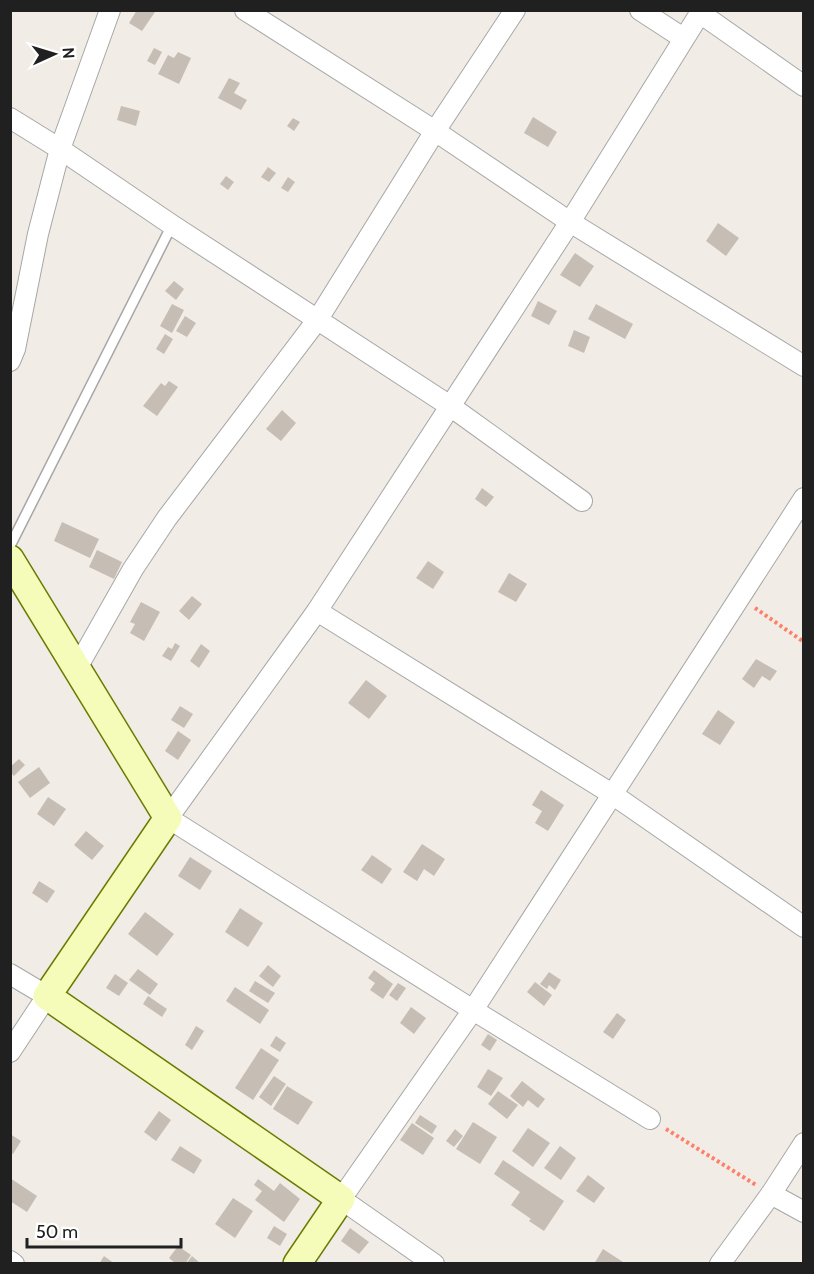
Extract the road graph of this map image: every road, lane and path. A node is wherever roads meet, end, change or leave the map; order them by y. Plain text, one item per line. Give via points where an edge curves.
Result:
1 (110, 10) edge
2 (245, 10) edge
3 (515, 10) edge
4 (640, 10) edge
5 (701, 12) edge
6 (683, 38) junction
7 (804, 86) edge
8 (10, 118) edge
9 (435, 131) junction
10 (60, 148) junction
11 (570, 222) junction
12 (172, 225) junction
13 (318, 320) junction
14 (10, 361) edge
15 (804, 366) edge
16 (450, 406) junction
17 (804, 498) edge
18 (582, 501) dead end
19 (10, 546) edge
20 (10, 559) edge
21 (739, 597) junction
22 (317, 611) junction
23 (804, 642) edge
24 (76, 666) junction
25 (612, 794) junction
26 (168, 818) junction
27 (804, 927) edge
28 (10, 974) edge
29 (47, 996) junction
30 (473, 1010) junction
31 (10, 1052) edge
32 (650, 1119) joint
33 (804, 1143) edge
34 (771, 1194) junction
35 (341, 1199) junction
36 (804, 1212) edge
37 (297, 1263) edge
38 (434, 1263) edge
39 (720, 1263) edge

1 - 10 street
2 - 9 street
3 - 9 street
4 - 6 street
5 - 6 street
5 - 7 street
6 - 11 street
8 - 10 street
9 - 11 street
9 - 13 street
10 - 12 street
10 - 14 street
11 - 15 street
11 - 16 street
12 - 13 street
12 - 19 lane
13 - 16 street
13 - 24 street via 167,518
16 - 18 street
16 - 22 street
17 - 21 street
20 - 24 street
21 - 23 path
21 - 25 street
22 - 25 street
22 - 26 street
24 - 26 street
25 - 27 street
25 - 30 street
26 - 29 street
26 - 30 street
28 - 29 street
29 - 31 street
29 - 35 street
30 - 32 street
30 - 35 street
32 - 34 path
33 - 34 street
34 - 36 street
34 - 39 street
35 - 37 street
35 - 38 street

